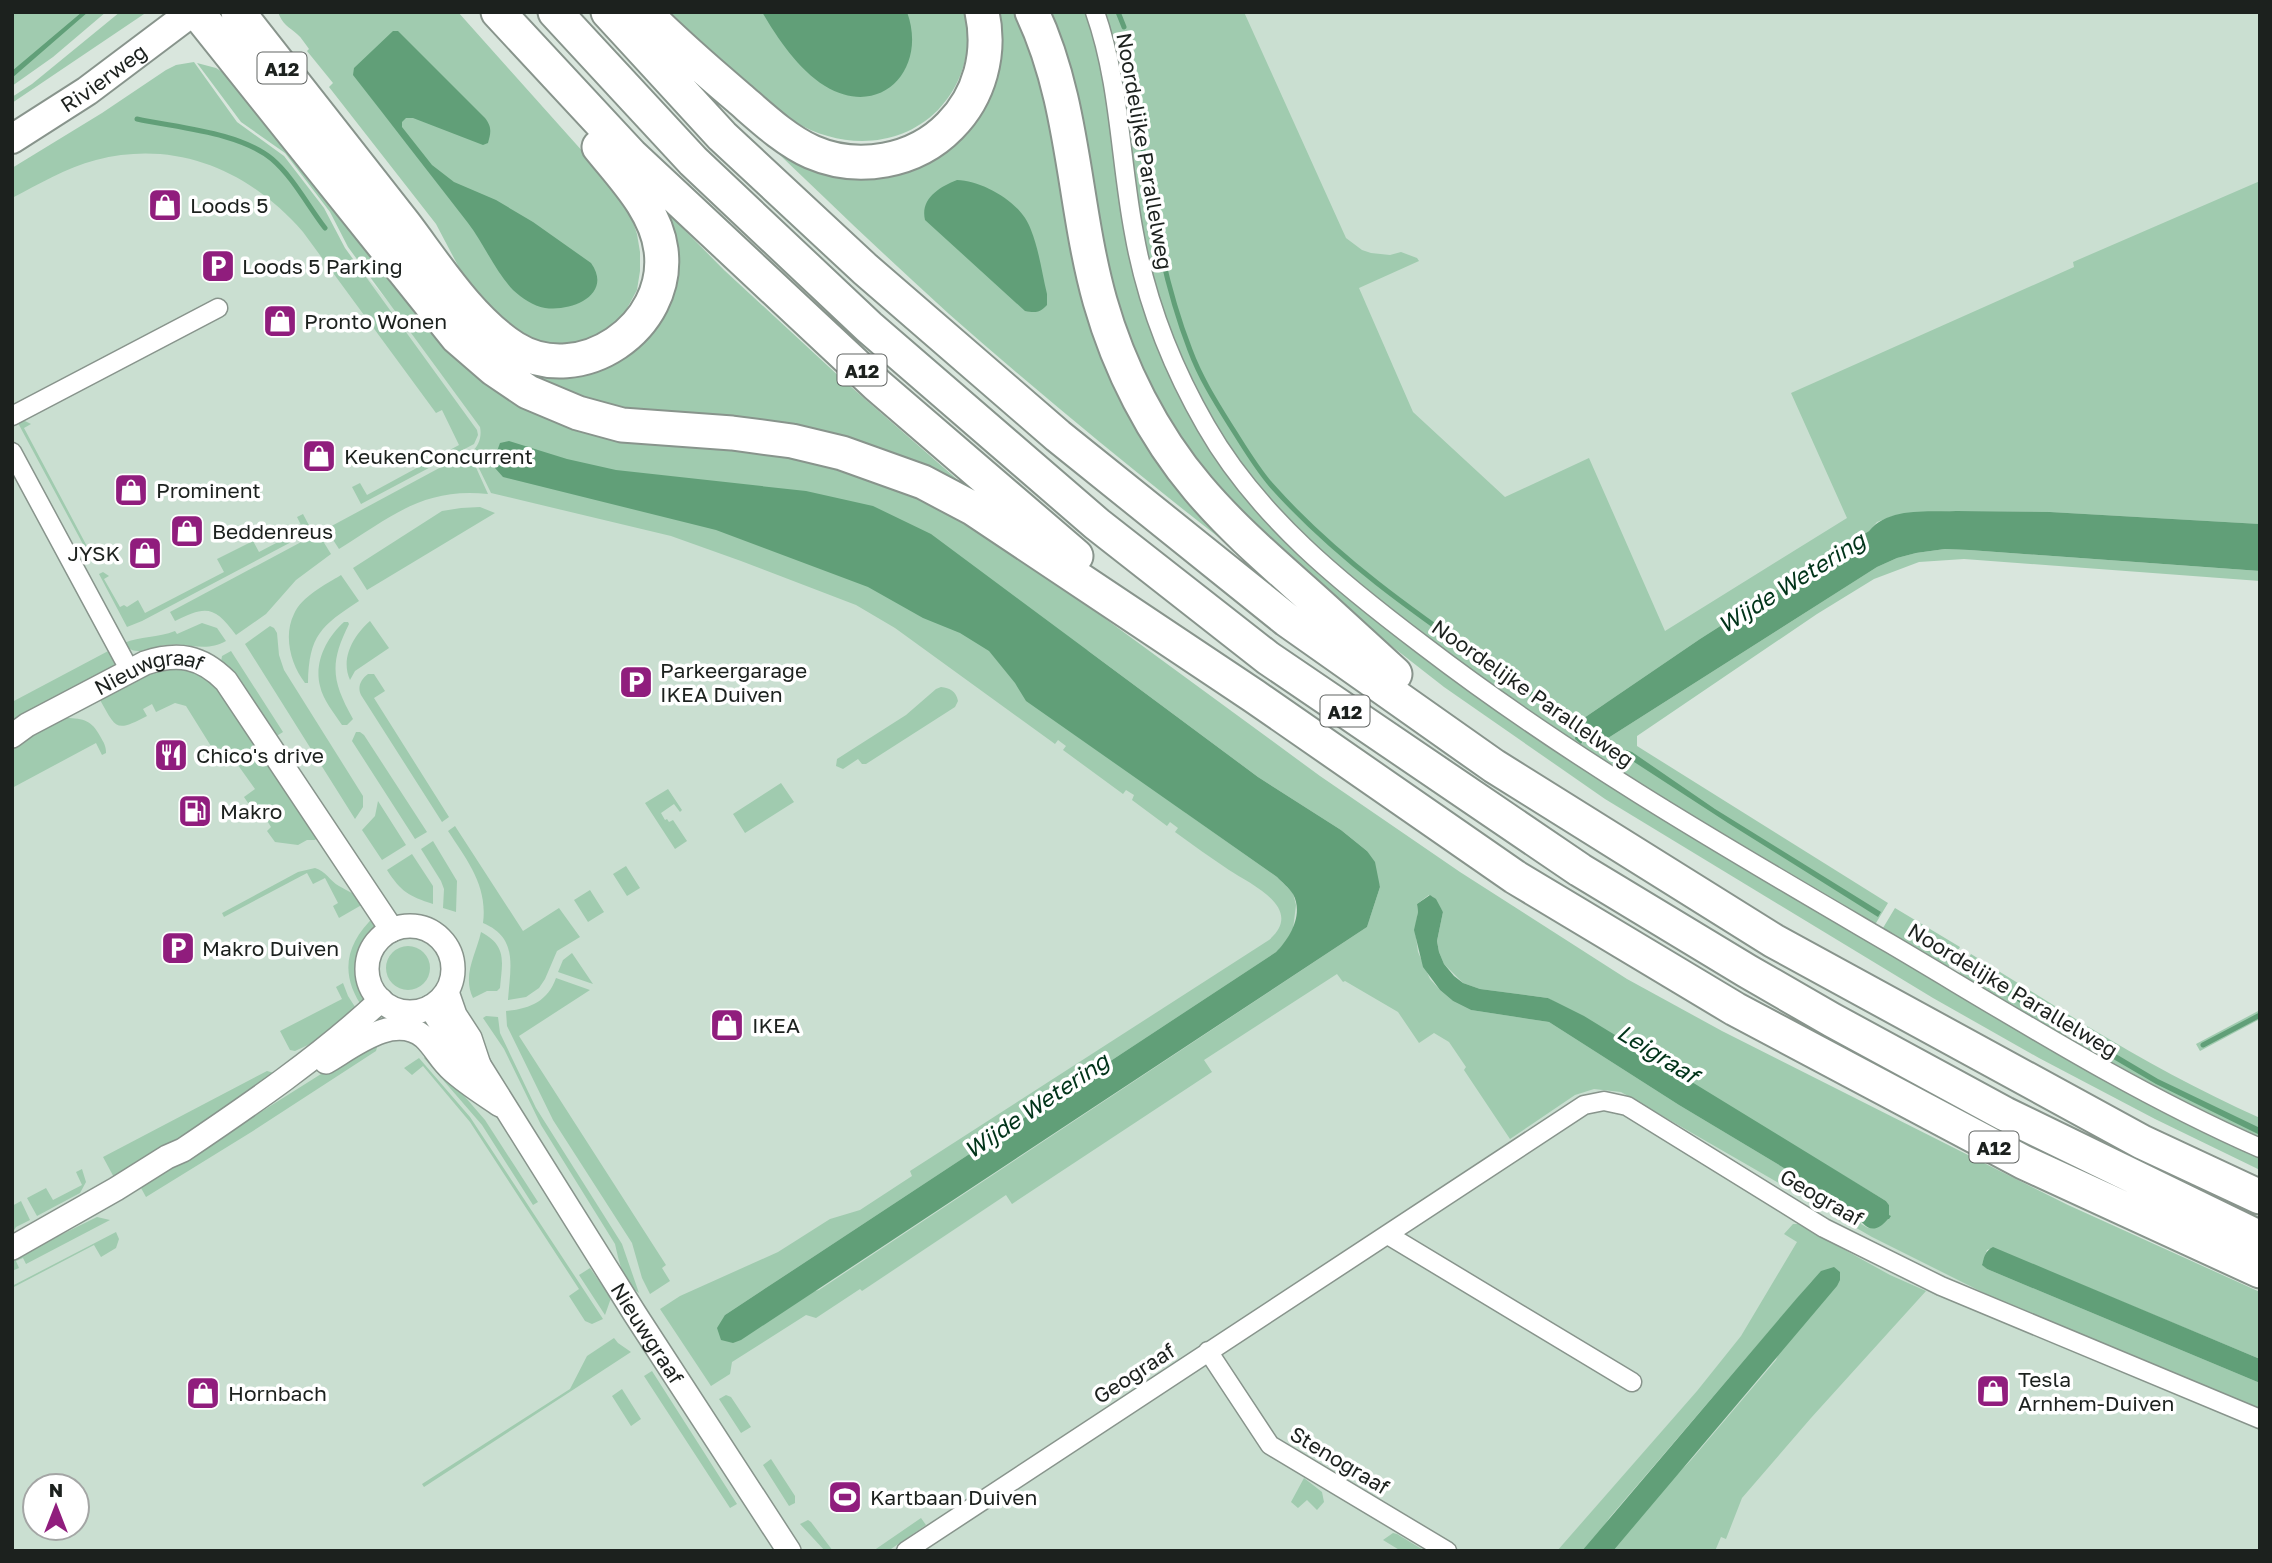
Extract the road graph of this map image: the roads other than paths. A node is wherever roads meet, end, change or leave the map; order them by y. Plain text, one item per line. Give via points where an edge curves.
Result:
1 (195, 12) edge
2 (238, 12) edge
3 (490, 12) edge
4 (498, 12) edge
5 (555, 12) edge
6 (608, 12) edge
7 (643, 12) edge
8 (982, 12) edge
9 (1031, 12) edge
10 (1095, 12) edge
11 (12, 139) edge
12 (218, 308) dead end
13 (18, 412) edge
14 (12, 452) edge
15 (130, 671) junction
16 (1254, 696) junction
17 (17, 730) edge
18 (1494, 766) junction
19 (392, 930) junction
20 (439, 999) junction
21 (381, 1000) junction
22 (268, 1093) junction
23 (510, 1113) junction
24 (2260, 1148) edge
25 (2260, 1197) edge
26 (1388, 1235) junction
27 (2260, 1238) edge
28 (12, 1248) edge
29 (2260, 1271) edge
30 (1208, 1351) junction
31 (1632, 1382) dead end
32 (2260, 1419) edge
33 (789, 1551) edge
34 (906, 1551) edge
35 (1447, 1551) edge

1 - 11 main road, Rivierweg
1 - 16 highway, A12 via 457,337 528,392 622,425 792,441 913,478 974,509
2 - 3 highway, A12 via 467,306 514,348 534,357 554,361 595,355 633,330 656,294 661,251 655,226 629,185
4 - 16 highway, A12 via 631,155 877,385 1062,544
5 - 27 highway, A12 via 693,161 869,327 1097,524 1268,658 1580,870 1759,978 2005,1114
6 - 18 highway, A12 via 722,136 985,375 1287,620
7 - 8 highway via 754,112 796,143 838,160 868,162 916,150 940,136 964,110 982,71 986,46
9 - 18 highway, A12 via 1056,74 1100,301 1117,352 1171,453 1260,553
10 - 24 street, Noordelijke Parallelweg via 1112,77 1138,254 1170,355 1234,469 1298,543 1370,605 1494,699 1611,777 2124,1081
12 - 13 street
14 - 15 street
15 - 17 street, Nieuwgraaf
15 - 19 street, Nieuwgraaf via 174,656 202,662 217,672
16 - 29 highway, A12 via 1515,877 1735,1009 2023,1163
18 - 25 highway, A12 via 1787,948 2131,1136
19 - 20 street via 421,928 441,940 453,971
19 - 21 street via 374,946 367,968 373,991
20 - 21 street via 410,1012
20 - 23 street, Nieuwgraaf via 439,1024 479,1065
21 - 22 street, Nieuwgraaf
22 - 23 street, Nieuwgraaf via 378,1032 400,1029 422,1036 451,1070
22 - 28 street, Nieuwgraaf via 183,1150
23 - 33 street, Nieuwgraaf
26 - 30 street, Geograaf
26 - 31 street
26 - 32 street, Geograaf via 1584,1105 1604,1101 1627,1106 1824,1228 1941,1286
30 - 34 street, Geograaf
30 - 35 street, Stenograaf via 1270,1445

